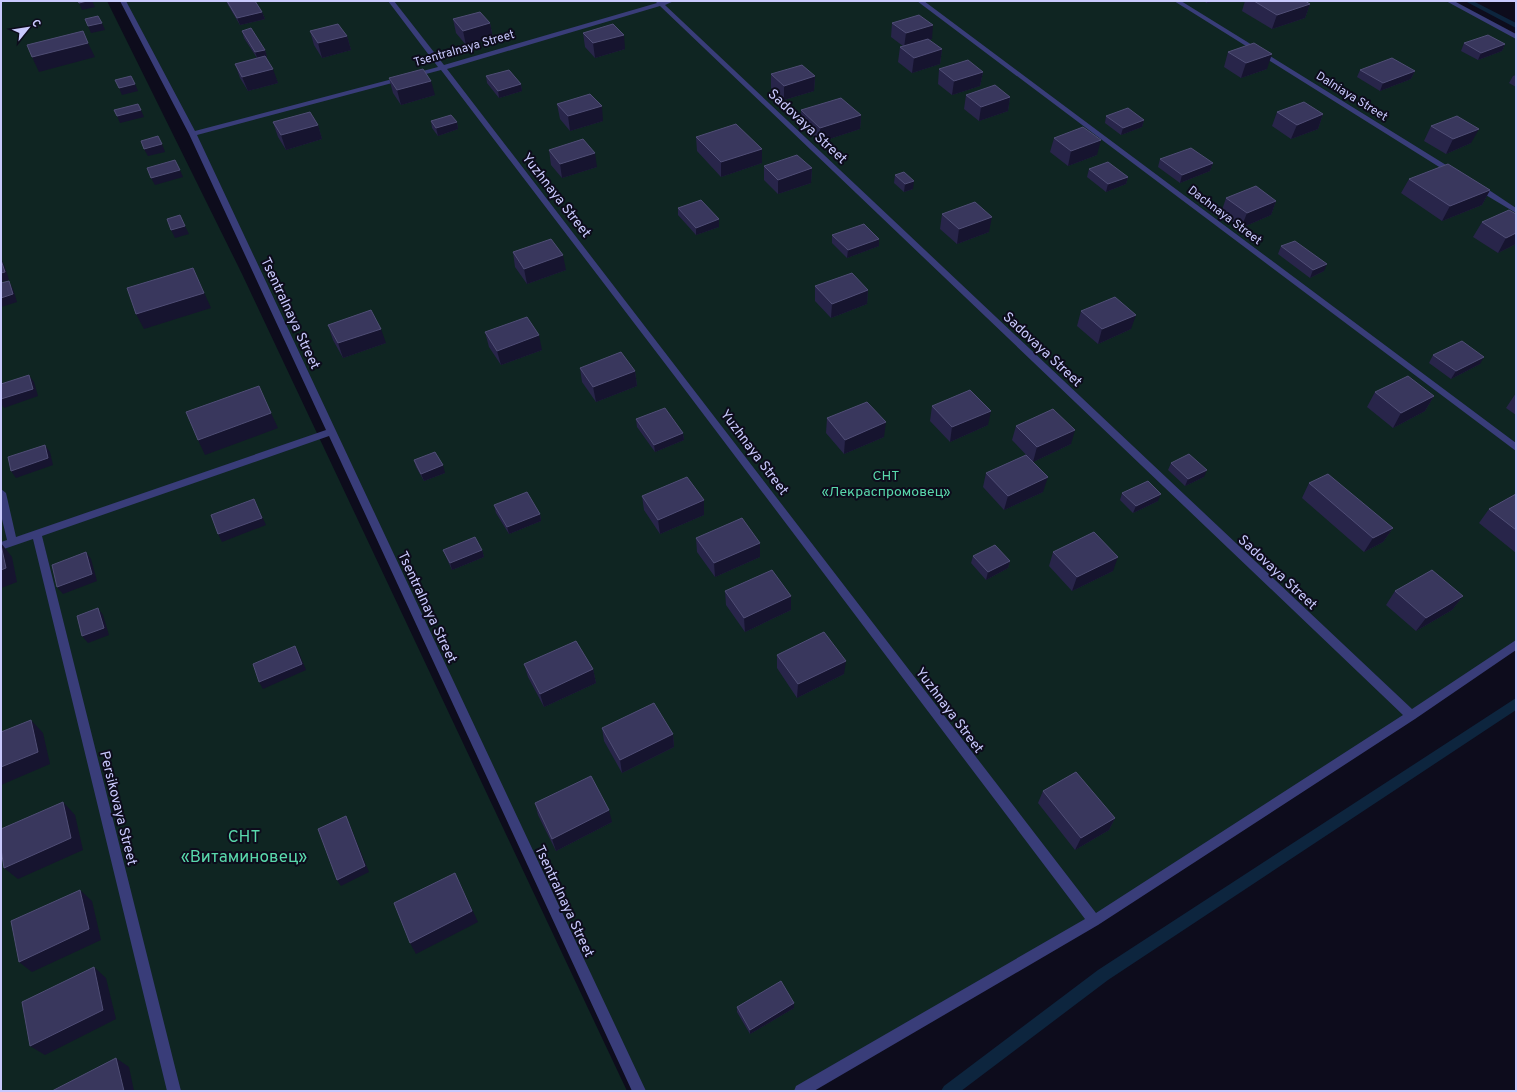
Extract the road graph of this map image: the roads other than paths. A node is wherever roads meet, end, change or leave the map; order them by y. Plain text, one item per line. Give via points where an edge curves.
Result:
1 (123, 1) edge
2 (391, 1) edge
3 (671, 1) edge
4 (920, 1) edge
5 (1177, 1) edge
6 (1449, 1) edge
7 (659, 2) edge
8 (1516, 37) edge
9 (442, 68) junction
10 (193, 134) junction
11 (1462, 177) edge
12 (1469, 181) edge
13 (1516, 211) edge
14 (330, 432) junction
15 (1516, 448) edge
16 (1, 493) edge
17 (36, 533) junction
18 (12, 542) junction
19 (1, 546) edge
20 (1516, 644) edge
21 (1411, 716) junction
22 (1094, 922) junction
23 (174, 1091) edge
24 (639, 1091) edge
25 (801, 1091) edge

1 - 10 street, Tsentralnaya Street
2 - 9 street, Yuzhnaya Street
3 - 7 street, Tsentralnaya Street
4 - 15 street, Dachnaya Street
5 - 11 street, Dalniaya Street
6 - 8 street
7 - 9 street, Tsentralnaya Street
7 - 21 street, Sadovaya Street
9 - 10 street, Tsentralnaya Street
9 - 22 street, Yuzhnaya Street
10 - 14 street, Tsentralnaya Street
12 - 13 street
14 - 17 street
14 - 24 street, Tsentralnaya Street
16 - 18 street
17 - 18 street
17 - 23 street, Persikovaya Street
18 - 19 street
20 - 21 street
21 - 22 street
22 - 25 street

